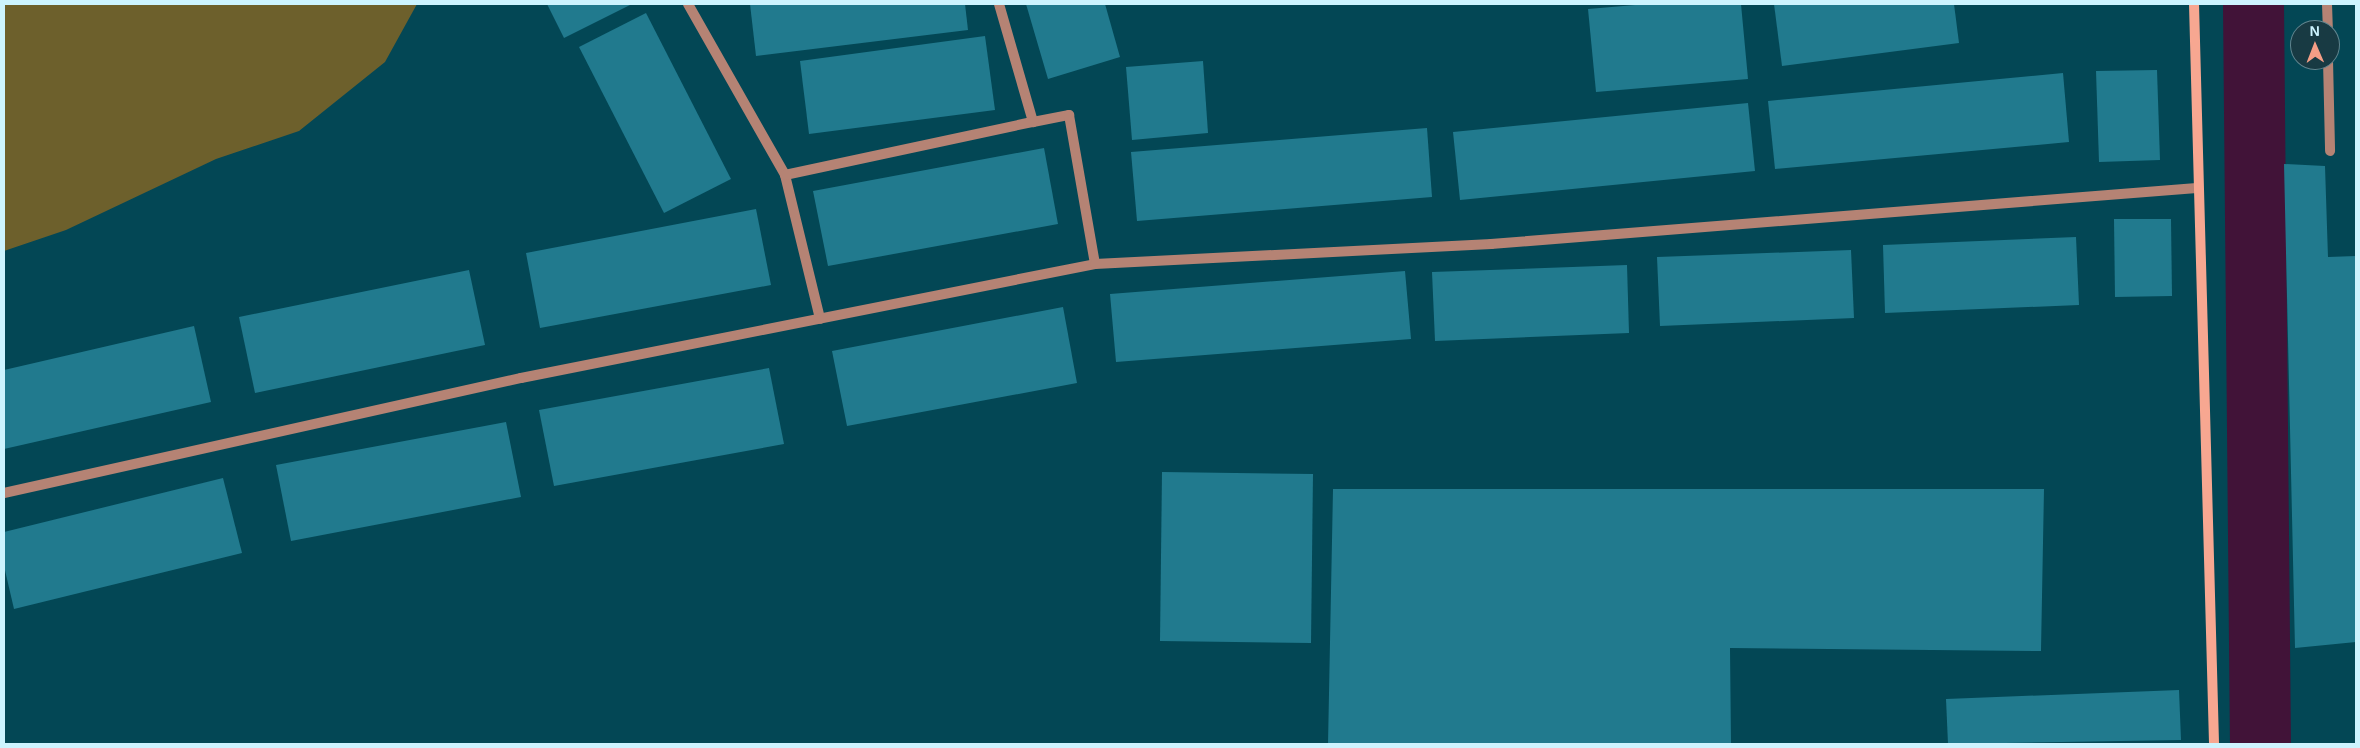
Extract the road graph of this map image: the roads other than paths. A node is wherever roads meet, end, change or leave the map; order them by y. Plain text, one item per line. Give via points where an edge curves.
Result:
1 (688, 4) edge
2 (999, 4) edge
3 (2194, 4) edge
4 (2327, 4) edge
5 (2328, 20) edge
6 (2328, 70) edge
7 (1033, 122) junction
8 (2330, 151) dead end
9 (785, 175) junction
10 (2197, 188) junction
11 (1096, 264) junction
12 (820, 319) junction
13 (4, 493) edge
14 (2214, 744) edge

1 - 9 street
2 - 7 street
3 - 10 street
4 - 5 street
6 - 8 street
7 - 9 street
7 - 11 street via 1070,115
9 - 12 street
10 - 11 street via 1491,244
10 - 14 street
11 - 12 street
12 - 13 street via 520,378

